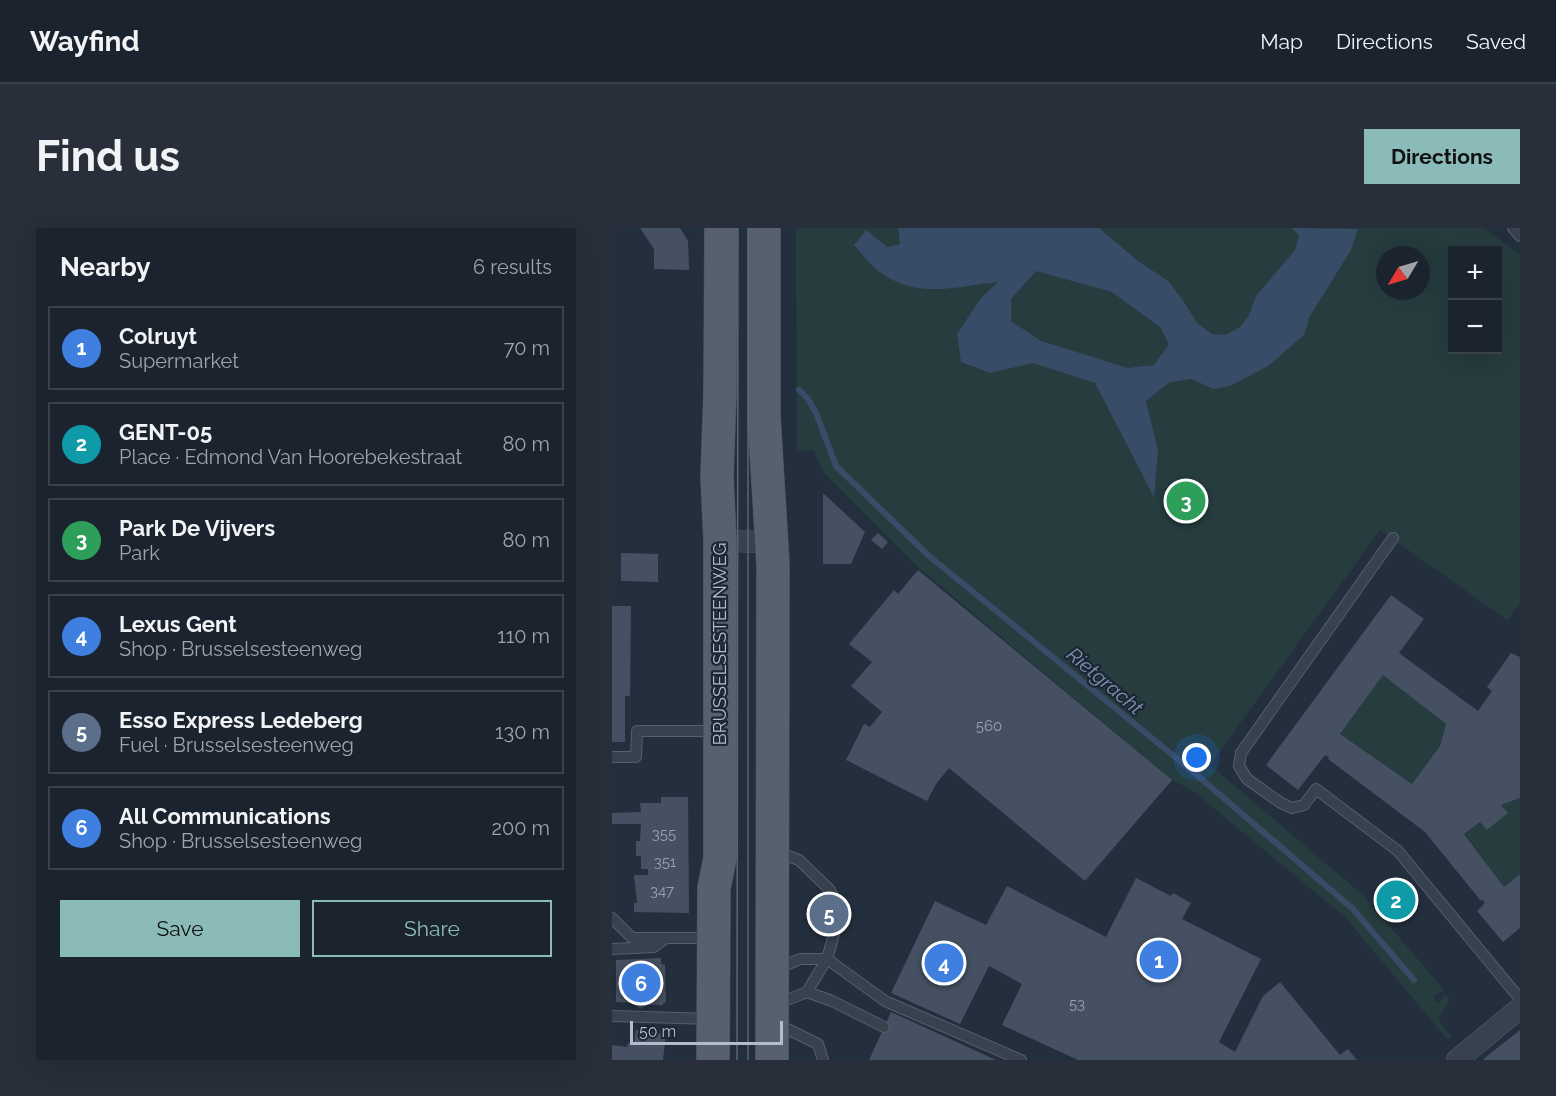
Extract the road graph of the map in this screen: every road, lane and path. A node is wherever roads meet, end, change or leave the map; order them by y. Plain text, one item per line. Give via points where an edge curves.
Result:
1 (721, 228) edge
2 (764, 228) edge
3 (1513, 228) edge
4 (1520, 236) edge
5 (1394, 538) dead end
6 (720, 541) junction
7 (771, 542) junction
8 (720, 732) junction
9 (612, 757) edge
10 (772, 849) junction
11 (612, 918) edge
12 (666, 938) junction
13 (713, 939) junction
14 (612, 949) edge
15 (827, 959) junction
16 (772, 971) junction
17 (807, 992) junction
18 (1520, 999) edge
19 (1520, 1008) edge
20 (612, 1010) edge
21 (772, 1014) junction
22 (612, 1016) edge
23 (656, 1018) junction
24 (713, 1019) junction
25 (884, 1027) dead end
26 (713, 1060) edge
27 (772, 1060) edge
28 (823, 1060) edge
29 (1021, 1060) edge
30 (1457, 1060) edge

1 - 6 main road, BRUSSELSESTEENWEG via 717,477
2 - 7 main road via 764,417
3 - 4 lane
5 - 18 lane via 1242,753 1239,766 1247,779 1292,808 1304,805 1316,789 1398,851
6 - 7 street
6 - 8 main road, BRUSSELSESTEENWEG
7 - 10 main road
8 - 9 lane via 637,731 636,757
8 - 13 main road, BRUSSELSESTEENWEG via 720,858 714,888
10 - 15 lane via 799,860 830,890 840,913
10 - 16 main road
11 - 12 lane via 632,938
12 - 13 lane
12 - 14 lane via 654,947
13 - 24 main road, BRUSSELSESTEENWEG
15 - 16 lane via 800,958
15 - 17 lane
15 - 29 lane via 885,1001
16 - 21 main road
17 - 21 lane
17 - 25 lane
19 - 30 street
20 - 23 lane via 650,1011
21 - 27 main road
21 - 28 lane via 818,1044
22 - 23 lane
23 - 24 lane
24 - 26 main road, BRUSSELSESTEENWEG

